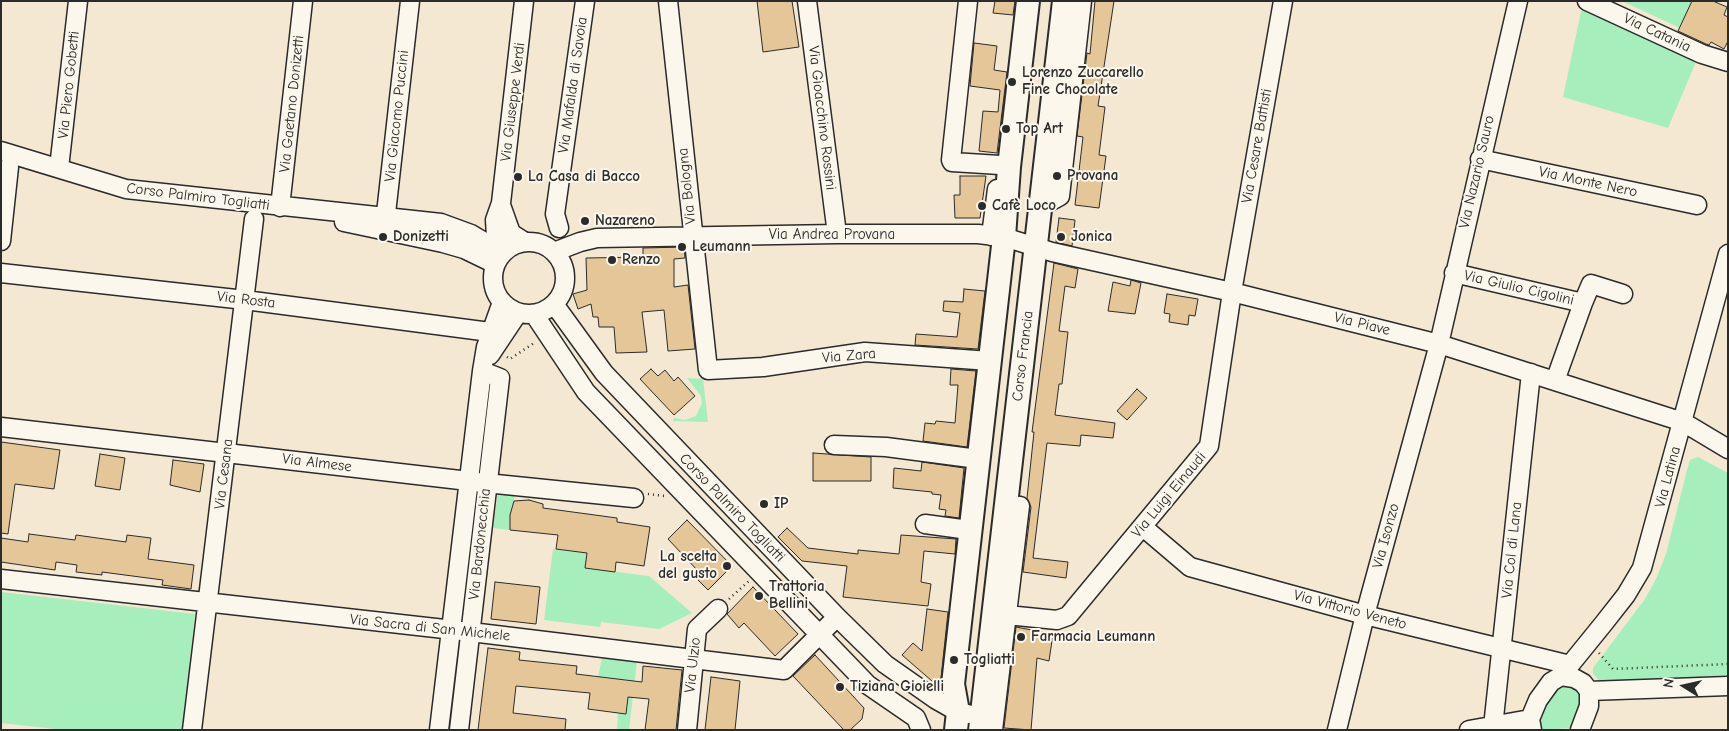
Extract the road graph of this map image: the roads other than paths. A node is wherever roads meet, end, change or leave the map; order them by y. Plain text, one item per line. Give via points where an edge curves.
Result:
1 (78, 1) edge
2 (303, 1) edge
3 (410, 1) edge
4 (524, 1) edge
5 (585, 1) edge
6 (668, 1) edge
7 (807, 1) edge
8 (968, 1) edge
9 (1028, 1) edge
10 (1064, 1) edge
11 (1082, 1) edge
12 (1282, 1) edge
13 (1518, 1) edge
14 (1587, 1) edge
15 (1728, 62) edge
16 (1, 151) edge
17 (1480, 160) junction
18 (1005, 166) junction
19 (9, 167) dead end
20 (59, 168) junction
21 (501, 203) junction
22 (1697, 205) dead end
23 (280, 207) junction
24 (1040, 207) junction
25 (254, 219) dead end
26 (495, 220) junction
27 (385, 224) junction
28 (442, 224) junction
29 (559, 228) junction
30 (837, 234) junction
31 (692, 236) junction
32 (998, 236) junction
33 (597, 238) junction
34 (1, 240) edge
35 (530, 242) junction
36 (1036, 246) junction
37 (554, 252) junction
38 (499, 258) junction
39 (1727, 258) edge
40 (1, 273) edge
41 (1454, 274) junction
42 (1232, 292) junction
43 (1623, 294) dead end
44 (245, 300) junction
45 (502, 302) junction
46 (1583, 303) junction
47 (554, 304) junction
48 (526, 314) junction
49 (490, 332) junction
50 (1439, 344) junction
51 (990, 361) junction
52 (708, 370) joint
53 (482, 371) junction
54 (1531, 374) junction
55 (1555, 381) junction
56 (1683, 422) junction
57 (1, 427) edge
58 (834, 445) dead end
59 (1728, 449) edge
60 (227, 453) junction
61 (978, 459) junction
62 (467, 481) junction
63 (486, 483) junction
64 (634, 498) road end
65 (1006, 505) junction
66 (925, 524) dead end
67 (1143, 527) junction
68 (969, 530) junction
69 (1, 579) edge
70 (208, 604) junction
71 (718, 609) road end
72 (1007, 614) junction
73 (1365, 615) junction
74 (837, 617) junction
75 (451, 631) junction
76 (471, 632) junction
77 (820, 635) junction
78 (1501, 648) junction
79 (694, 658) junction
80 (1565, 670) junction
81 (1728, 686) edge
82 (1589, 691) junction
83 (953, 724) edge
84 (1531, 724) edge
85 (985, 725) edge
86 (1493, 727) junction
87 (192, 730) edge
88 (439, 730) edge
89 (459, 730) edge
90 (686, 730) edge
91 (921, 730) edge
92 (1337, 730) edge
93 (1469, 730) edge
94 (1580, 730) edge

1 - 20 street, Via Piero Gobetti
2 - 23 street, Via Gaetano Donizetti
3 - 27 street, Via Giacomo Puccini
4 - 21 street, Via Giuseppe Verdi
5 - 29 street, Via Mafalda di Savoia via 555,214
6 - 31 street, Via Bologna
7 - 30 street, Via Gioacchino Rossini
8 - 18 street via 950,160
9 - 18 main road
10 - 24 main road, Corso Francia
11 - 24 street via 1060,196
12 - 42 street, Via Cesare Battisti
13 - 17 street, Via Nazario Sauro
14 - 15 street, Via Catania via 1702,54
16 - 20 street, Corso Palmiro Togliatti
17 - 22 street, Via Monte Nero
17 - 41 street, Via Nazario Sauro
18 - 32 main road
19 - 34 street
20 - 23 street, Corso Palmiro Togliatti via 126,189
21 - 26 street, Via Giuseppe Verdi
21 - 35 street, Via Giuseppe Verdi via 511,233
23 - 27 street, Corso Palmiro Togliatti
24 - 36 main road, Corso Francia
25 - 44 street, Via Cesana
26 - 28 street, Corso Palmiro Togliatti via 480,224
26 - 38 street, Via Giuseppe Verdi
27 - 28 street, Corso Palmiro Togliatti
27 - 38 street, Corso Palmiro Togliatti
28 - 38 street, Corso Palmiro Togliatti via 471,234
29 - 33 street, Via Andrea Provana
29 - 35 street
30 - 31 street, Via Andrea Provana
30 - 32 street, Via Andrea Provana
31 - 33 street, Via Andrea Provana
31 - 52 street, Via Bologna
32 - 36 street, Via Andrea Provana
32 - 51 main road
33 - 37 street, Via Andrea Provana
35 - 37 street
35 - 38 street via 512,246
36 - 42 street, Via Piave
36 - 65 main road, Corso Francia
37 - 47 street via 564,268 565,277 562,293
38 - 45 street via 493,283
39 - 56 street, Via Latina
40 - 44 street, Via Rosta
41 - 46 street, Via Giulio Cigolini
41 - 50 street, Via Nazario Sauro
42 - 50 street, Via Piave
42 - 67 street, Via Luigi Einaudi via 1209,446
43 - 46 street, Via Giulio Cigolini via 1591,284
44 - 49 street, Via Rosta
44 - 60 street, Via Cesana
45 - 48 street
45 - 49 street, Via Bardonecchia
46 - 55 street, Via Giulio Cigolini
47 - 48 street via 547,310
47 - 74 street, Corso Palmiro Togliatti via 604,373
48 - 53 street, Via Bardonecchia via 492,351
48 - 77 street, Corso Palmiro Togliatti via 547,334 586,392
49 - 53 street, Via Bardonecchia
50 - 54 street, Via Piave
50 - 73 street, Via Isonzo
51 - 52 street, Via Zara via 865,352 763,367
51 - 61 main road
53 - 62 street, Via Bardonecchia
53 - 63 street, Via Bardonecchia via 500,378
54 - 55 street, Via Piave
54 - 78 street, Via Col di Lana
55 - 56 street, Via Piave
56 - 59 street, Via Piave
56 - 80 street, Via Latina via 1642,568 1626,595
57 - 60 street, Via Almese
58 - 61 street via 886,447
60 - 62 street, Via Almese
60 - 70 street, Via Cesana
61 - 68 main road
62 - 63 street, Via Almese
62 - 75 street, Via Bardonecchia
63 - 64 street, Via Almese
63 - 76 street, Via Bardonecchia
65 - 72 street via 1020,506
65 - 85 main road, Corso Francia
66 - 68 street
67 - 72 street, Via Luigi Einaudi via 1068,616 1057,620
67 - 73 street, Via Vittorio Veneto via 1190,566
68 - 83 main road via 953,684
69 - 70 street, Via Sacra di San Michele
70 - 75 street, Via Sacra di San Michele
70 - 87 street, Via Cesana
71 - 79 street, Via Ulzio via 698,629
72 - 85 street
73 - 78 street, Via Vittorio Veneto
73 - 92 street, Via Isonzo
74 - 77 street, Via Sacra di San Michele
74 - 83 street, Corso Palmiro Togliatti
75 - 76 street, Via Sacra di San Michele
75 - 88 street, Via Bardonecchia
76 - 79 street, Via Sacra di San Michele
76 - 89 street, Via Bardonecchia
77 - 79 street, Via Sacra di San Michele via 784,670
77 - 91 street, Corso Palmiro Togliatti via 868,684 916,718
78 - 80 street, Via Vittorio Veneto
78 - 86 street, Via Col di Lana
79 - 90 street, Via Ulzio
80 - 82 street, Via Vittorio Veneto via 1584,683
80 - 84 street, Via Latina via 1538,700
81 - 82 street
82 - 94 street via 1589,706
83 - 85 street, Corso Palmiro Togliatti
84 - 86 street
86 - 93 street

